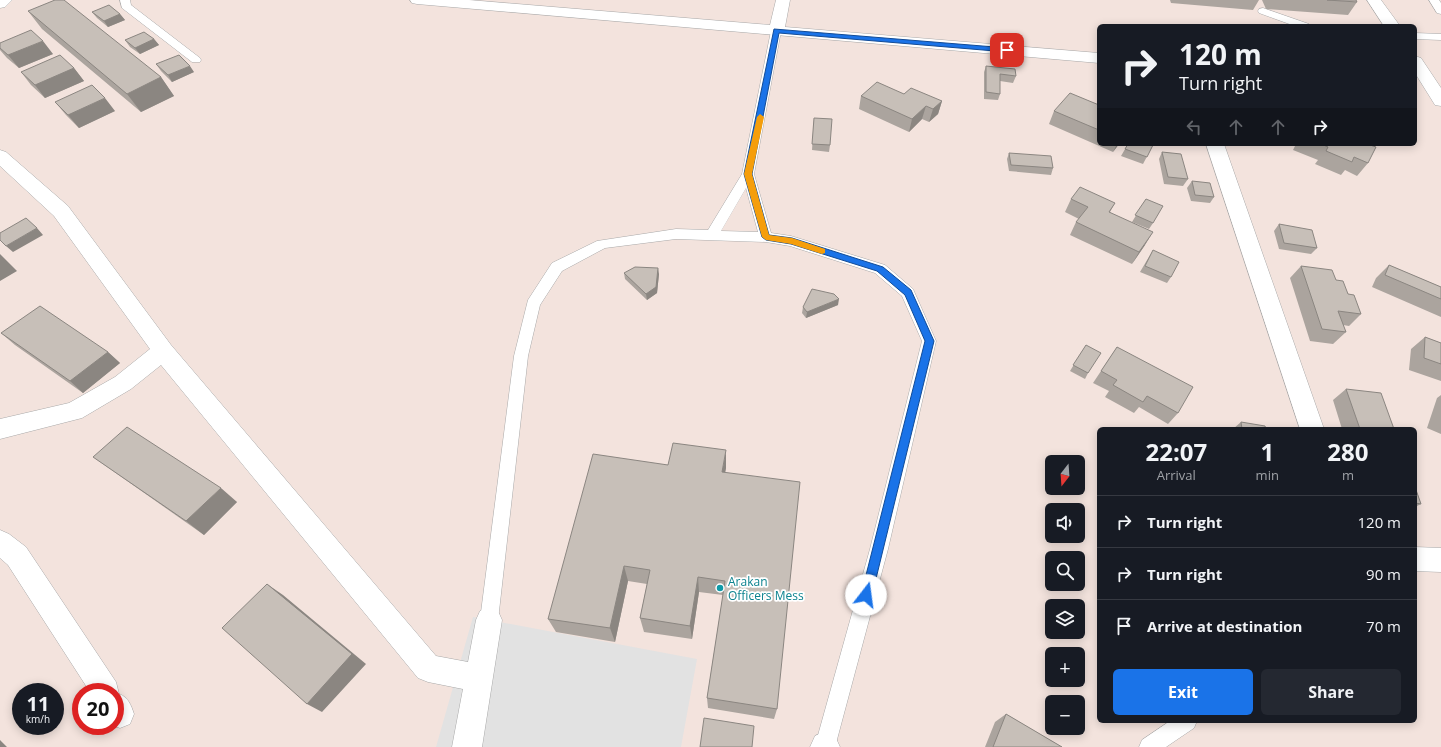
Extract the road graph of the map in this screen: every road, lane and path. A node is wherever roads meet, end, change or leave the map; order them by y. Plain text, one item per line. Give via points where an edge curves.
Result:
1 (5, 0) edge
2 (125, 0) edge
3 (417, 0) edge
4 (782, 0) edge
5 (1374, 0) edge
6 (1434, 0) edge
7 (0, 4) edge
8 (1263, 11) dead end
9 (1441, 11) edge
10 (1299, 24) edge
11 (1391, 24) edge
12 (776, 31) junction
13 (1417, 36) edge
14 (1441, 37) edge
15 (1097, 58) edge
16 (196, 60) dead end
17 (1417, 65) edge
18 (1417, 85) edge
19 (1437, 87) edge
20 (1441, 101) edge
21 (1216, 146) edge
22 (0, 156) edge
23 (748, 174) junction
24 (712, 235) junction
25 (766, 237) junction
26 (163, 351) junction
27 (1311, 427) edge
28 (0, 429) edge
29 (0, 542) edge
30 (1417, 559) edge
31 (1441, 560) edge
32 (489, 620) joint
33 (479, 678) junction
34 (100, 683) edge
35 (1185, 723) edge
36 (825, 746) edge
37 (467, 747) edge
38 (1149, 747) edge

1 - 7 street
2 - 16 lane via 126,6
3 - 12 street
4 - 12 street
5 - 11 street
6 - 9 lane
8 - 10 lane
12 - 15 street
12 - 23 lane
13 - 14 lane
17 - 19 street
18 - 19 street
19 - 20 street
21 - 27 street
22 - 26 street via 61,211
23 - 24 lane
23 - 25 lane
24 - 25 lane
24 - 32 lane via 676,234 602,244 557,267 533,304 521,356
25 - 36 lane via 792,241 880,269 908,293 929,341 879,550
26 - 28 street via 123,383 74,411
26 - 33 street via 428,668
29 - 34 street via 17,556
30 - 31 street
32 - 33 street
33 - 37 street
35 - 38 lane

